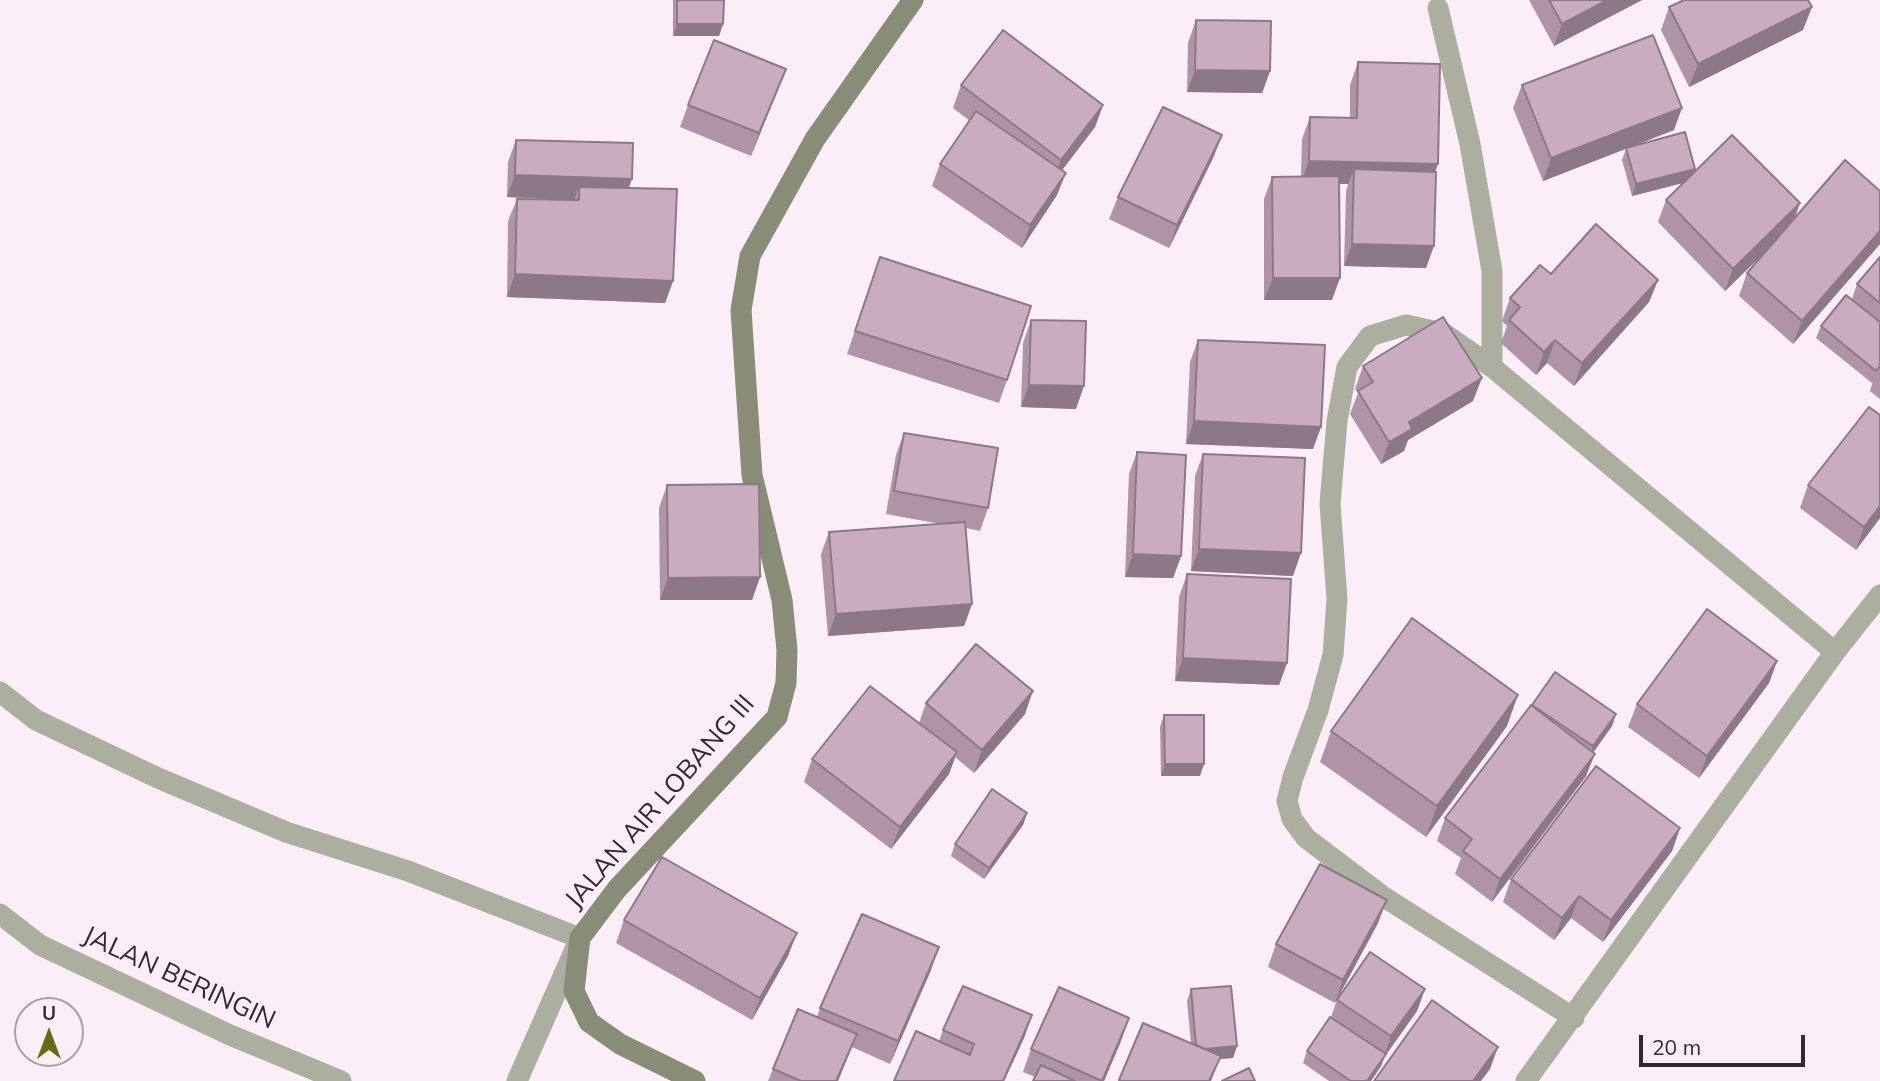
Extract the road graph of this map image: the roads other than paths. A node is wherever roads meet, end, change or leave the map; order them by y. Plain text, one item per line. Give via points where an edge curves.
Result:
1 (912, 0) edge
2 (1438, 8) dead end
3 (1492, 367) junction
4 (1880, 595) edge
5 (1835, 652) junction
6 (0, 692) edge
7 (0, 914) edge
8 (580, 938) junction
9 (1574, 1018) junction
10 (341, 1081) edge
11 (517, 1081) edge
12 (695, 1081) edge
13 (1526, 1081) edge

1 - 8 street, JALAN AIR LOBANG III via 815,139 750,256 741,310 752,475 782,600 788,650 786,683 776,717 617,889
2 - 3 street via 1470,144 1492,271
3 - 5 street
3 - 9 street via 1443,332 1406,325 1370,336 1348,367 1336,421 1330,504 1338,599 1333,655 1287,801 1292,819 1306,838 1384,897
4 - 5 street
5 - 9 street
6 - 8 street via 36,720 158,778 286,832 408,871
7 - 10 street, JALAN BERINGIN via 40,945 230,1035
8 - 11 street
8 - 12 street, JALAN AIR LOBANG III via 574,991 589,1022 620,1044
9 - 13 street

